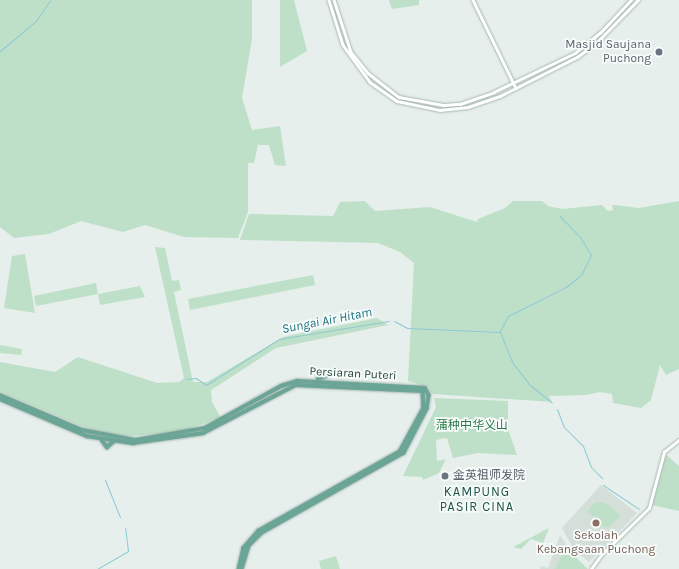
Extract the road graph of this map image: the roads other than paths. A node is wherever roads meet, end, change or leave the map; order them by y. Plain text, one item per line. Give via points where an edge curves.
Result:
1 (329, 0) edge
2 (334, 0) edge
3 (473, 0) edge
4 (631, 0) edge
5 (638, 0) edge
6 (514, 84) junction
7 (516, 88) junction
8 (326, 376) dead end
9 (307, 380) junction
10 (0, 395) edge
11 (0, 399) edge
12 (99, 435) junction
13 (102, 439) junction
14 (113, 440) junction
15 (679, 440) edge
16 (107, 441) junction
17 (239, 569) edge
18 (242, 569) edge
19 (591, 569) edge

1 - 7 street via 343,45 358,70 398,100 431,109 460,109
2 - 6 street via 351,52 382,87 399,97 438,105 460,104
3 - 6 street
4 - 6 street via 587,44
5 - 7 street via 587,50
6 - 7 street
8 - 9 main road
9 - 14 main road, Persiaran Puteri via 281,386 205,428 156,438
9 - 18 main road, Persiaran Puteri via 425,388 428,396 427,409 402,455 262,533 249,546
10 - 12 main road, Persiaran Puteri
11 - 13 main road, Persiaran Puteri via 28,408 76,433
12 - 14 main road, Persiaran Puteri
12 - 16 main road
13 - 14 main road via 107,447
13 - 16 main road, Persiaran Puteri
14 - 16 main road, Persiaran Puteri
14 - 17 main road, Persiaran Puteri via 151,442 203,433 296,385 423,391 424,408 400,452 259,531 244,548
15 - 19 street via 664,452 649,508 602,553

